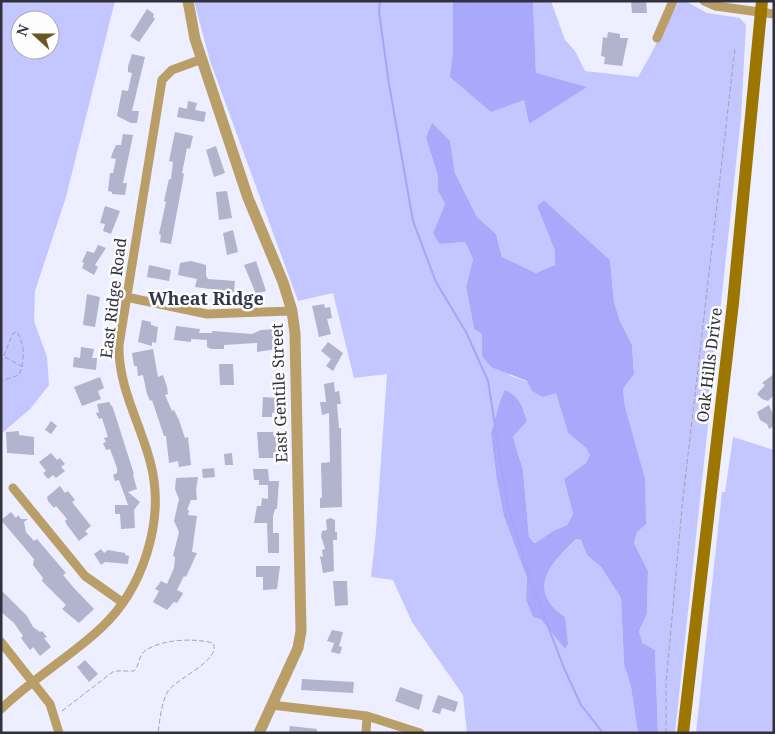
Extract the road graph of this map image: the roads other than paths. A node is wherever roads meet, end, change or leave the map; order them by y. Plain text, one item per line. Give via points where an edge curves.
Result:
1 (188, 1) edge
2 (673, 1) edge
3 (704, 1) edge
4 (761, 7) edge
5 (774, 14) edge
6 (657, 38) dead end
7 (202, 59) junction
8 (126, 297) junction
9 (292, 311) junction
10 (13, 488) dead end
11 (122, 602) junction
12 (1, 642) edge
13 (33, 682) junction
14 (271, 705) junction
15 (1, 709) edge
16 (367, 716) junction
17 (59, 733) edge
18 (259, 733) edge
19 (366, 733) edge
20 (420, 733) edge
21 (683, 733) edge

1 - 7 street, East Gentile Street
2 - 6 street
3 - 4 street via 715,6
4 - 5 street
4 - 21 main road, Oak Hills Drive via 733,303
7 - 8 street, East Ridge Road via 172,70 162,80
7 - 9 street, East Gentile Street via 248,198
8 - 9 street via 207,314
8 - 11 street, East Ridge Road via 119,345 120,367 151,465 155,508 154,528 141,572
9 - 14 street, East Gentile Street via 301,631 298,648
10 - 11 street via 85,576
11 - 13 street, East Ridge Road via 102,628
12 - 13 street
13 - 15 street, East Ridge Road
13 - 17 street via 50,704
14 - 16 street
14 - 18 street, East Gentile Street
16 - 19 street
16 - 20 street

